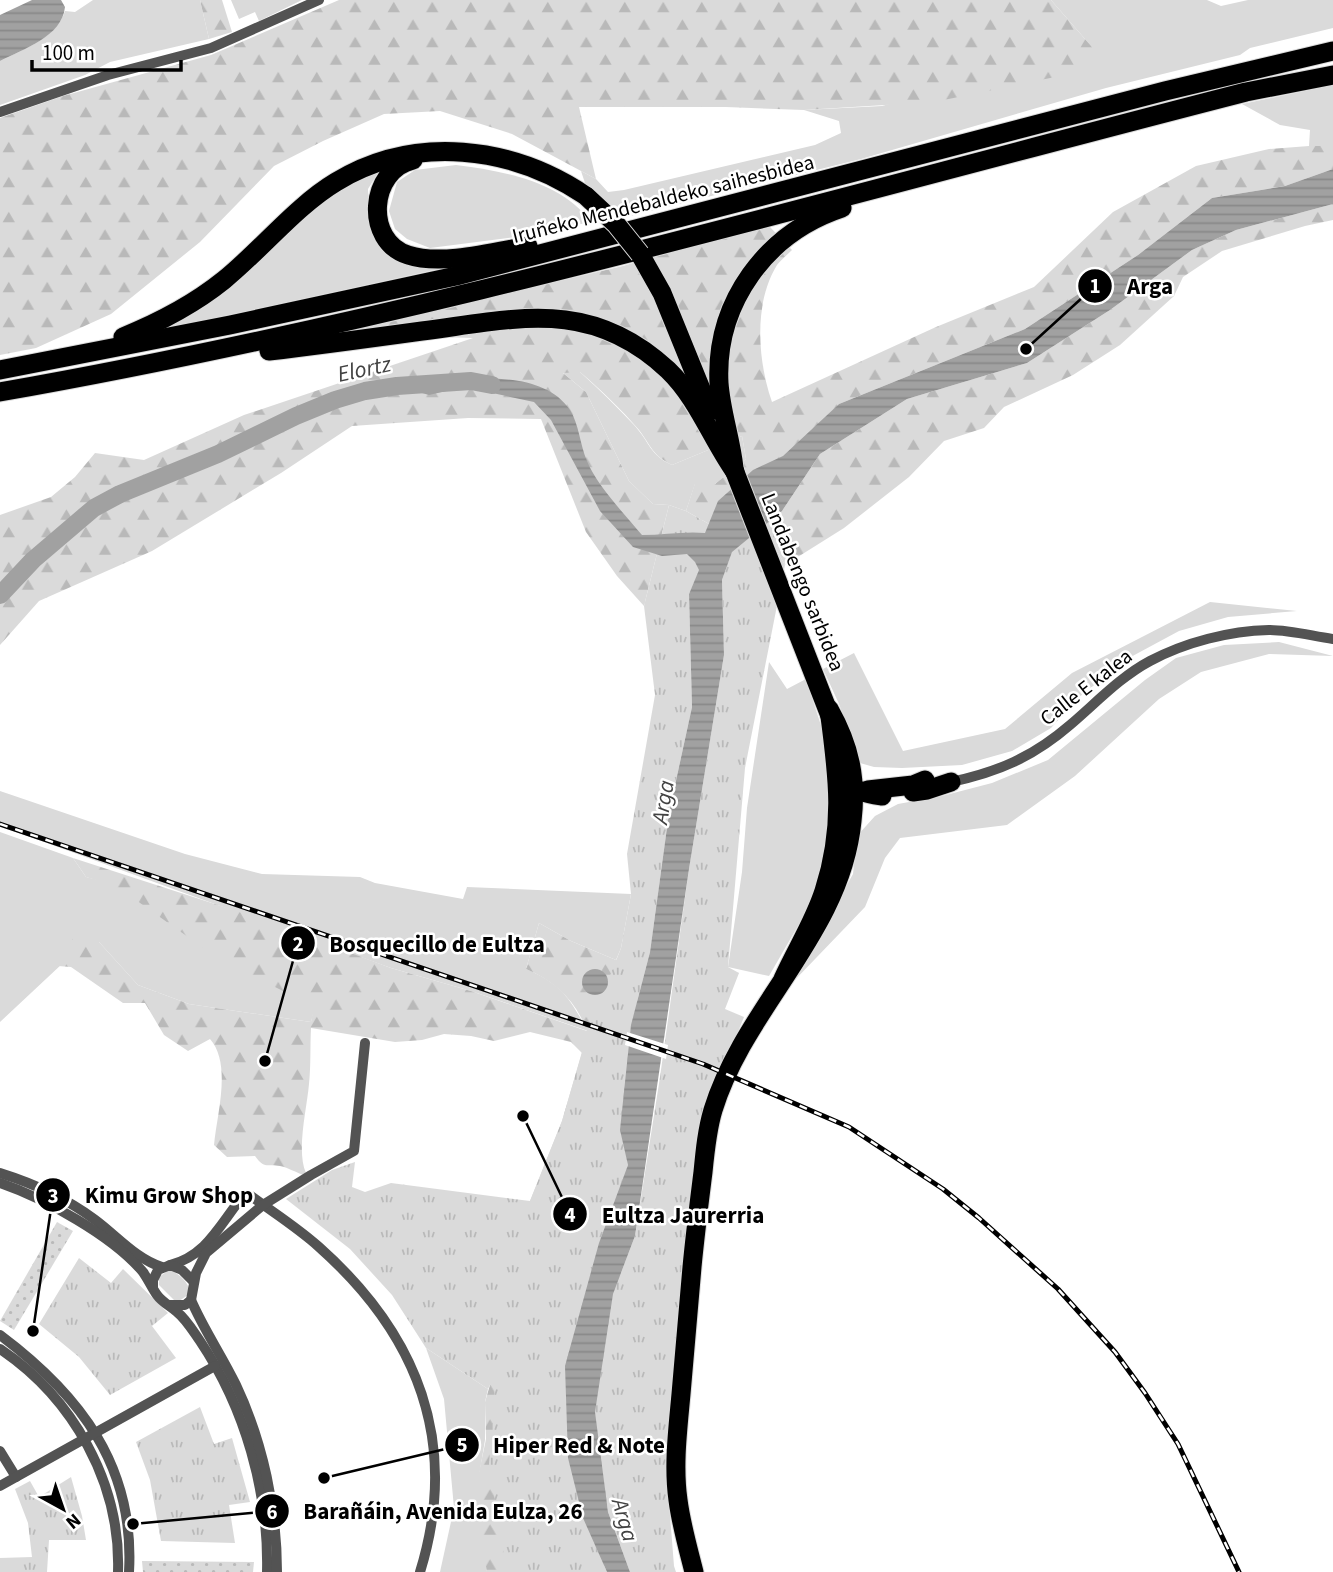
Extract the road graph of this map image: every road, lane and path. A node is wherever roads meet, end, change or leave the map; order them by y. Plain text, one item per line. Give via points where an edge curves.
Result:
1 (319, 0) edge
2 (1333, 51) edge
3 (1333, 75) edge
4 (0, 112) edge
5 (1015, 151) junction
6 (445, 152) junction
7 (592, 241) junction
8 (22, 366) junction
9 (143, 367) junction
10 (0, 370) edge
11 (0, 392) edge
12 (717, 426) junction
13 (1333, 639) edge
14 (829, 709) junction
15 (850, 761) junction
16 (925, 780) junction
17 (951, 782) junction
18 (855, 792) junction
19 (882, 796) junction
20 (852, 826) junction
21 (831, 864) junction
22 (783, 979) junction
23 (365, 1043) dead end
24 (0, 1173) edge
25 (0, 1183) edge
26 (263, 1205) junction
27 (166, 1266) junction
28 (194, 1282) junction
29 (153, 1287) junction
30 (191, 1300) junction
31 (166, 1304) junction
32 (0, 1335) edge
33 (0, 1349) edge
34 (215, 1366) junction
35 (96, 1433) junction
36 (85, 1439) junction
37 (0, 1451) edge
38 (16, 1477) junction
39 (0, 1486) edge
40 (118, 1572) edge
41 (129, 1572) edge
42 (267, 1572) edge
43 (277, 1572) edge
44 (420, 1572) edge
45 (694, 1572) edge

1 - 4 street via 211,48 108,75
2 - 7 highway, Iruñeko Mendebaldeko saihesbidea
3 - 5 highway, Iruñeko Mendebaldeko saihesbidea via 1245,92
5 - 9 highway, Iruñeko Mendebaldeko saihesbidea via 612,258
5 - 12 highway via 830,212 802,225 768,253 747,278 727,320 719,364
6 - 7 highway via 406,161 385,180 376,215 393,246 408,255 436,258 565,239
6 - 8 highway via 414,152 335,182 225,280 158,323 116,340
6 - 12 highway, bridge via 520,162 562,180 616,224 662,293
7 - 8 highway, Iruñeko Mendebaldeko saihesbidea via 443,279
8 - 10 highway, Iruñeko Mendebaldeko saihesbidea
9 - 11 highway, Iruñeko Mendebaldeko saihesbidea
9 - 12 highway via 508,319 559,318 613,332 648,353
12 - 14 highway, Landabengo sarbidea
13 - 17 street, Calle E kalea via 1272,630 1234,633 1182,647 1116,685 1035,751 985,775
14 - 15 highway via 843,734
14 - 18 highway via 843,773
14 - 21 highway via 840,806
15 - 16 highway via 872,779
15 - 18 highway
16 - 17 highway
16 - 18 highway
17 - 19 highway
18 - 19 highway
18 - 20 highway
18 - 21 highway
19 - 20 highway via 863,809
20 - 22 highway via 835,892
21 - 22 highway via 824,893
22 - 45 highway via 728,1074 708,1131 676,1446 677,1499
23 - 26 street via 354,1151
24 - 27 street via 67,1201 145,1259
25 - 29 street via 72,1217 104,1238
26 - 27 street via 245,1196 201,1250
26 - 28 street via 206,1253
26 - 44 street via 354,1280 397,1336 412,1370 428,1413 435,1453 436,1498
27 - 28 street via 182,1270
27 - 29 street via 153,1280
28 - 30 street
29 - 31 street
30 - 31 street via 185,1305
30 - 43 street via 202,1328 228,1369 260,1451 271,1502
31 - 34 street via 188,1325
32 - 35 street via 47,1373
33 - 36 street via 38,1379
34 - 35 street
34 - 42 street via 255,1465 263,1503
35 - 36 street
35 - 41 street via 122,1497
36 - 38 street
36 - 40 street via 104,1480 116,1534
37 - 38 street
38 - 39 street

